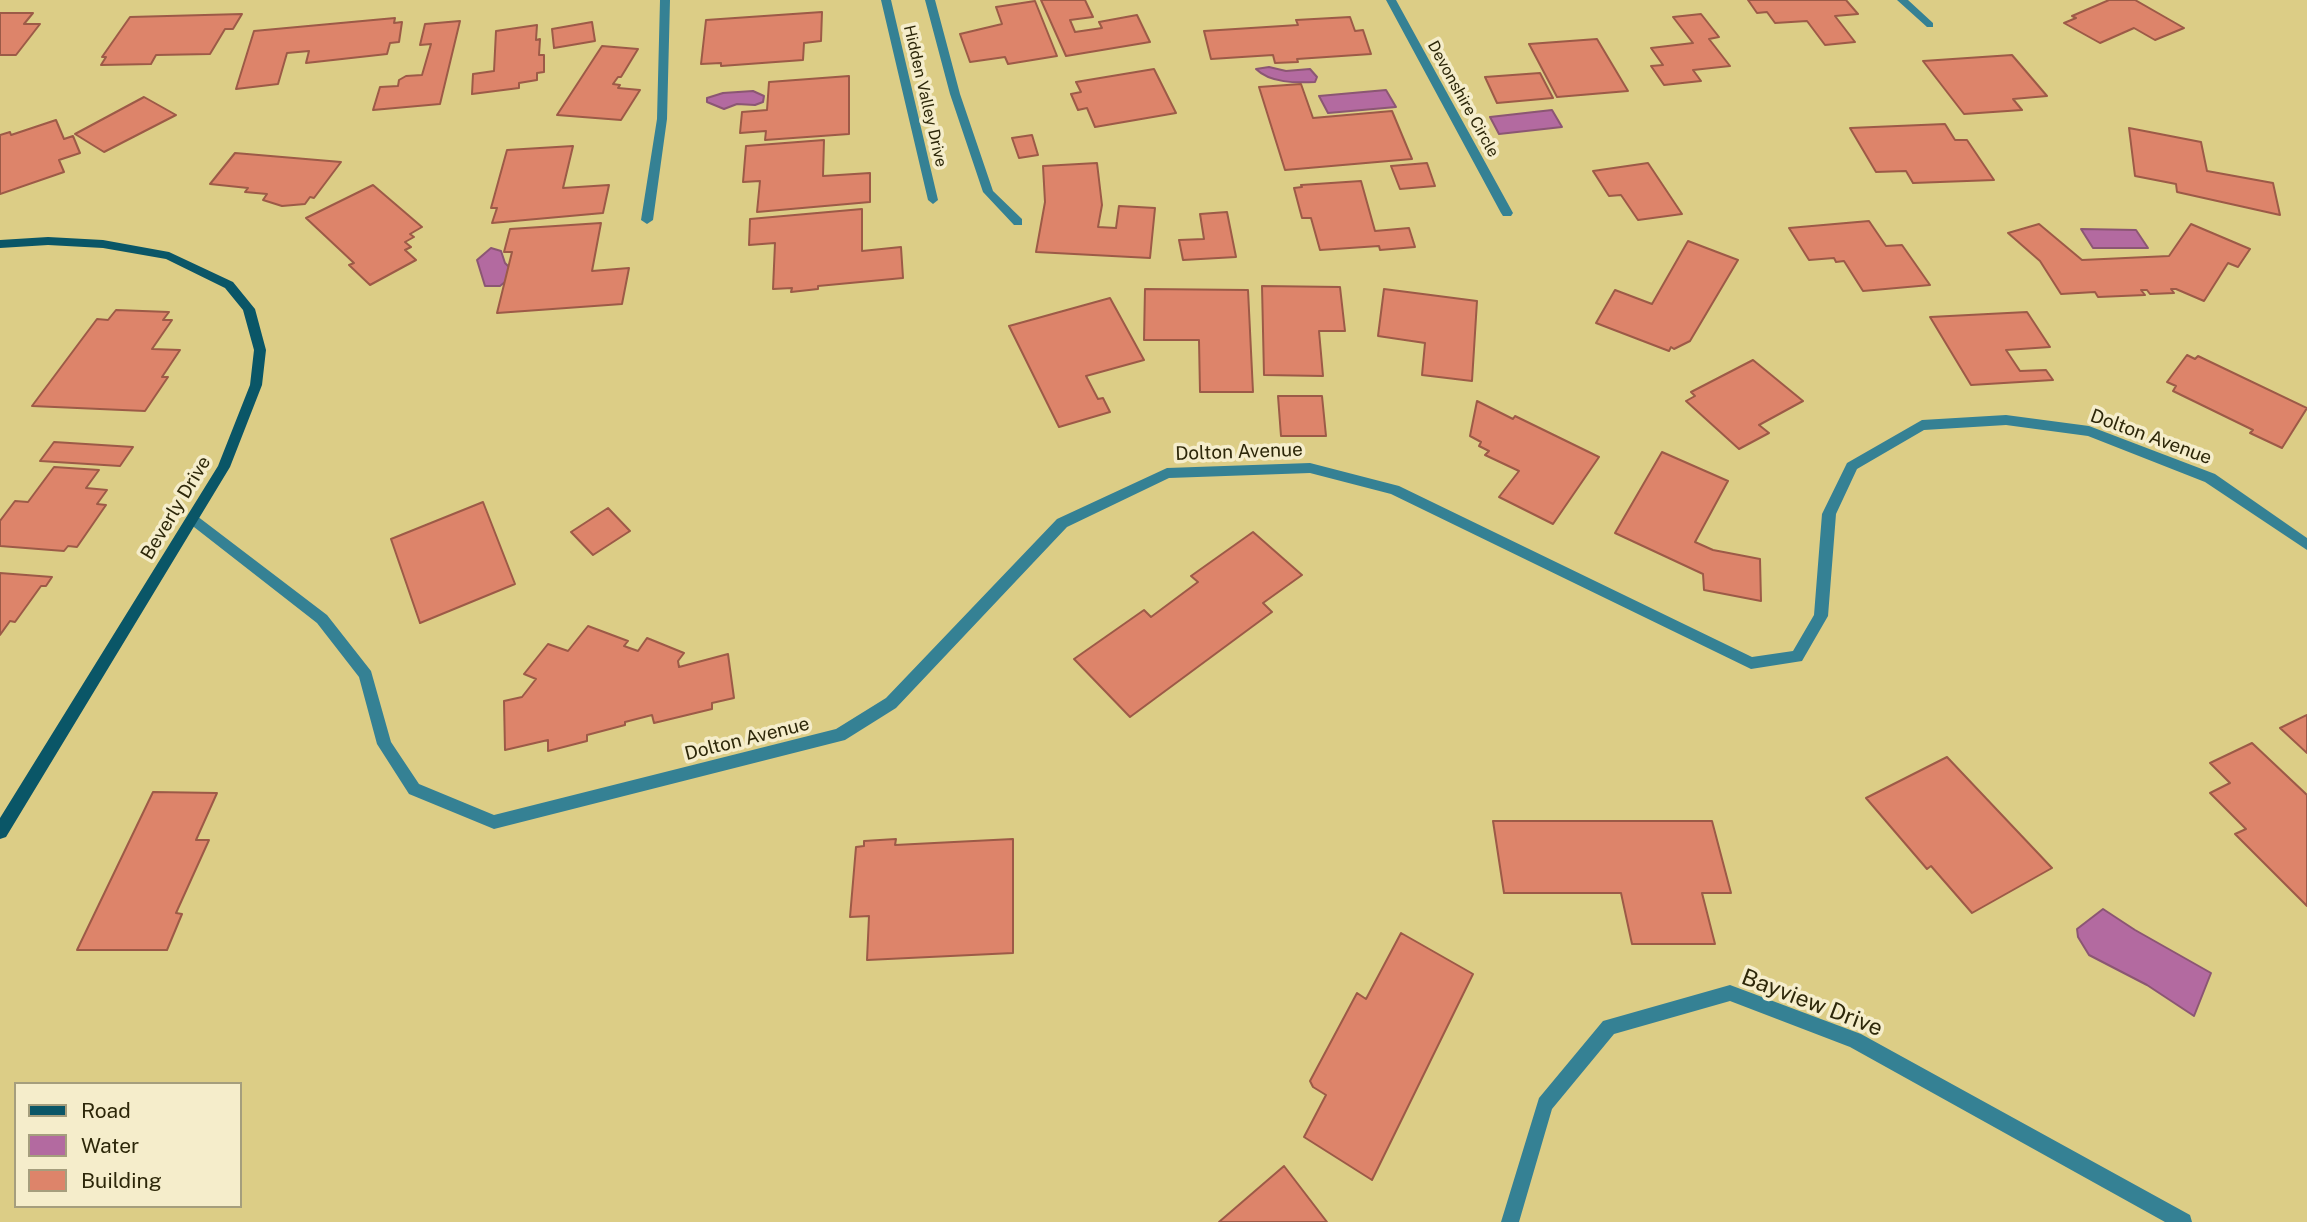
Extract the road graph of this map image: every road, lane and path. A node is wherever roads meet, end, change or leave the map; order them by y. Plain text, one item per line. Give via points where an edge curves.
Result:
1 (665, 0) edge
2 (886, 0) edge
3 (930, 0) edge
4 (1391, 0) edge
5 (1902, 0) edge
6 (1930, 25) dead end
7 (933, 200) dead end
8 (1507, 213) dead end
9 (647, 220) dead end
10 (1017, 222) dead end
11 (0, 244) edge
12 (192, 520) junction
13 (2307, 545) edge
14 (0, 832) edge
15 (1510, 1222) edge
16 (2183, 1222) edge

1 - 9 street via 662,119
2 - 7 street, Hidden Valley Drive
3 - 10 street via 988,192
4 - 8 street, Devonshire Circle
5 - 6 street
11 - 12 street, Beverly Drive via 103,244 169,256 229,285 249,309 260,350 256,385 224,467
12 - 13 street, Dolton Avenue via 322,619 366,675 384,744 414,789 494,822 840,735 891,703 1062,523 1167,473 1310,468 1394,490 1751,663 1797,657 1821,616 1829,514 1852,466 1922,425 2006,420 2089,431 2210,478
12 - 14 street, Beverly Drive
15 - 16 street, Bayview Drive via 1545,1104 1609,1027 1730,993 1855,1040

